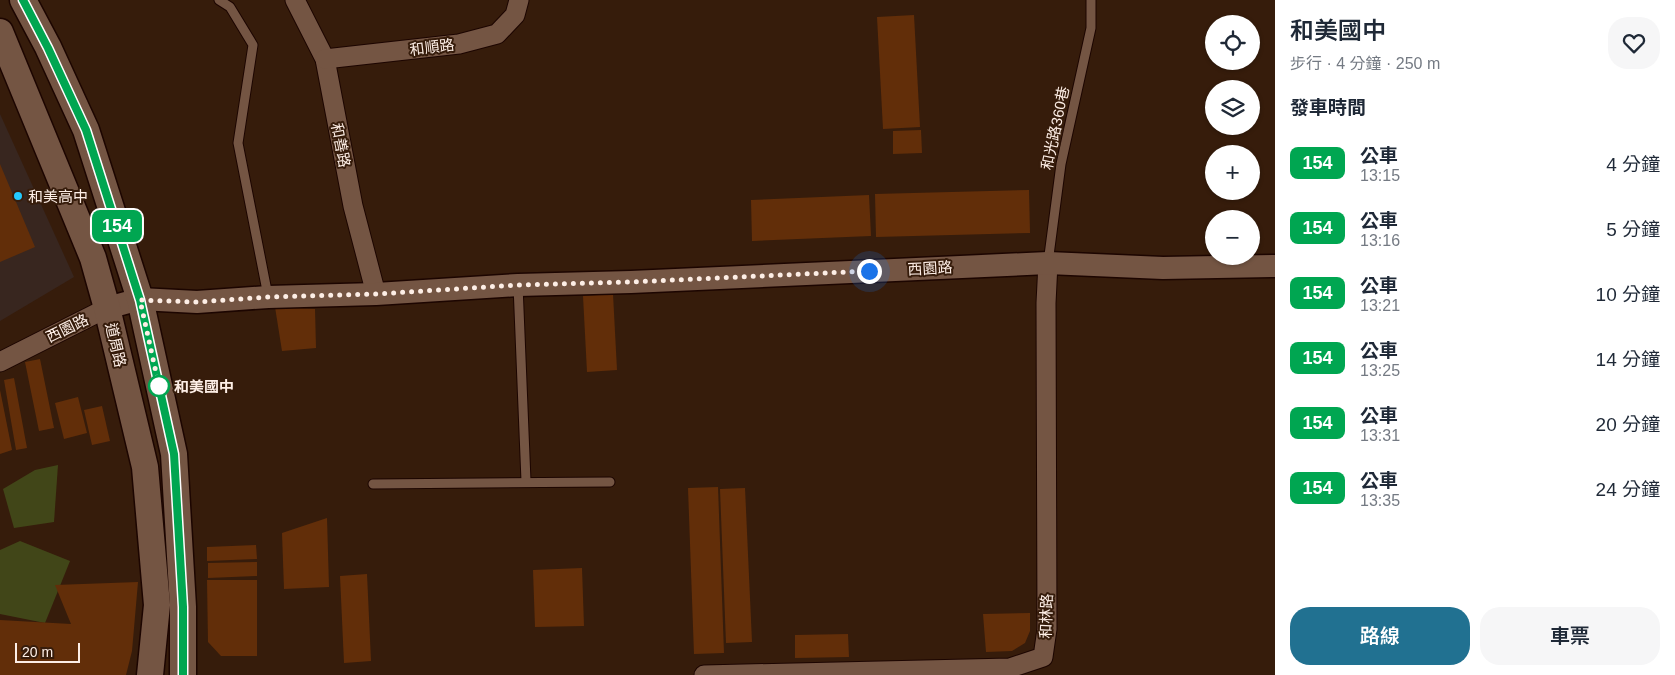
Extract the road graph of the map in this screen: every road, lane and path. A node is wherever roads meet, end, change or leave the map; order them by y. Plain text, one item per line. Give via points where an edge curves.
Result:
1 (23, 0) edge
2 (219, 0) edge
3 (295, 0) edge
4 (519, 0) edge
5 (1091, 0) edge
6 (0, 32) edge
7 (325, 60) junction
8 (1048, 263) junction
9 (1275, 266) edge
10 (518, 285) junction
11 (376, 294) junction
12 (268, 297) junction
13 (140, 300) junction
14 (107, 308) junction
15 (0, 362) edge
16 (526, 482) junction
17 (610, 482) dead end
18 (373, 484) dead end
19 (150, 675) edge
20 (183, 675) edge
21 (704, 675) edge

1 - 13 main road via 86,130
2 - 12 lane via 230,7 253,45 238,144
3 - 7 street, 和善路
4 - 7 street, 和順路 via 515,15 497,34 459,44
5 - 8 lane, 和光路360巷 via 1091,28 1061,164
6 - 14 main road, 道周路 via 93,258
7 - 11 street, 和善路 via 353,206
8 - 9 street, 西園路 via 1163,268
8 - 10 street, 西園路
8 - 21 street, 和林路 via 1047,629 1043,657 1010,668
10 - 11 street, 西園路
10 - 16 lane
11 - 12 street, 西園路
12 - 13 street, 西園路 via 197,302
13 - 14 street, 西園路
13 - 20 main road via 174,454 183,607
14 - 15 street, 西園路
14 - 19 main road, 道周路 via 145,467 156,605
16 - 17 lane
16 - 18 lane

